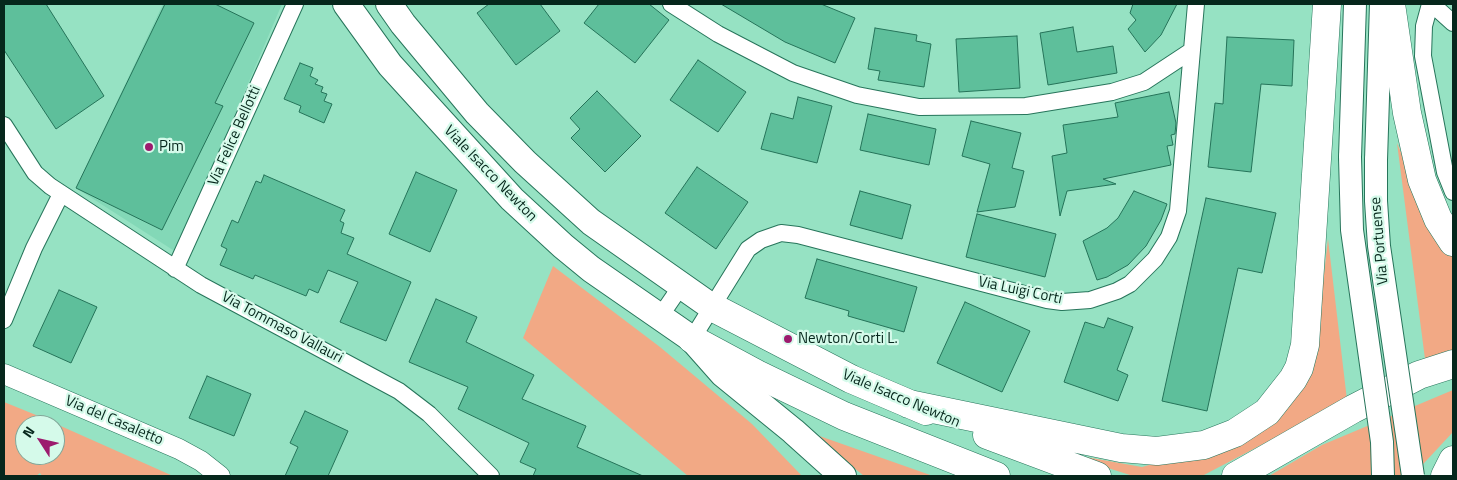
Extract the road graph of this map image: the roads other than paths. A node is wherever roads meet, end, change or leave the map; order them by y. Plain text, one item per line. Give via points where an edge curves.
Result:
1 (295, 4) edge
2 (346, 4) edge
3 (389, 4) edge
4 (672, 4) edge
5 (1196, 4) edge
6 (1327, 4) edge
7 (1355, 4) edge
8 (1381, 4) edge
9 (1391, 4) edge
10 (1431, 4) edge
11 (1453, 23) edge
12 (1191, 51) junction
13 (4, 125) edge
14 (1453, 192) edge
15 (61, 194) junction
16 (1453, 242) edge
17 (174, 269) junction
18 (681, 286) junction
19 (712, 307) junction
20 (660, 318) junction
21 (4, 320) edge
22 (692, 340) junction
23 (1453, 364) edge
24 (4, 374) edge
25 (910, 404) junction
26 (793, 431) junction
27 (458, 445) junction
28 (1453, 460) edge
29 (220, 476) edge
30 (474, 476) edge
31 (491, 476) edge
32 (827, 476) edge
33 (843, 476) edge
34 (996, 476) edge
35 (1097, 476) edge
36 (1236, 476) edge
37 (1383, 476) edge
38 (1412, 476) edge
39 (1445, 476) edge

1 - 17 street, Via Felice Bellotti
2 - 20 main road, Viale Isacco Newton via 390,65 512,199 570,252
3 - 18 main road, Viale Isacco Newton via 422,47 511,148 591,222
4 - 12 street via 718,34 793,73 857,94 919,106 1026,106 1112,92 1144,82
5 - 12 street, Via Luigi Corti
6 - 25 highway via 1305,345 1300,368 1278,402 1235,433 1204,446 1157,451 1121,448
7 - 37 main road, Via Portuense, bridge via 1350,157 1352,230 1382,442
8 - 38 main road, Via Portuense, bridge via 1376,201 1379,246
9 - 16 highway via 1407,113 1420,172 1431,206
10 - 11 street
10 - 14 street via 1424,26 1423,56 1445,172
12 - 19 street, Via Luigi Corti via 1181,194 1176,218 1155,259 1137,278 1117,291 1080,302 1047,300 798,234 781,233 748,249
13 - 15 street, Via Tommaso Vallauri via 35,173
15 - 17 street, Via Tommaso Vallauri
15 - 21 street
17 - 27 street, Via Tommaso Vallauri via 244,310 382,380 429,414
18 - 19 main road, Viale Isacco Newton
18 - 20 street
19 - 22 street
19 - 25 highway, Viale Isacco Newton via 851,379
20 - 22 main road, Viale Isacco Newton
22 - 26 main road via 723,374
22 - 34 highway, Viale Isacco Newton via 844,416
23 - 36 highway via 1419,375 1353,409
24 - 29 street, Via del Casaletto via 179,449
25 - 35 highway, Viale Isacco Newton
26 - 32 street
26 - 33 main road
27 - 30 street
27 - 31 street, Via Tommaso Vallauri
28 - 39 highway

